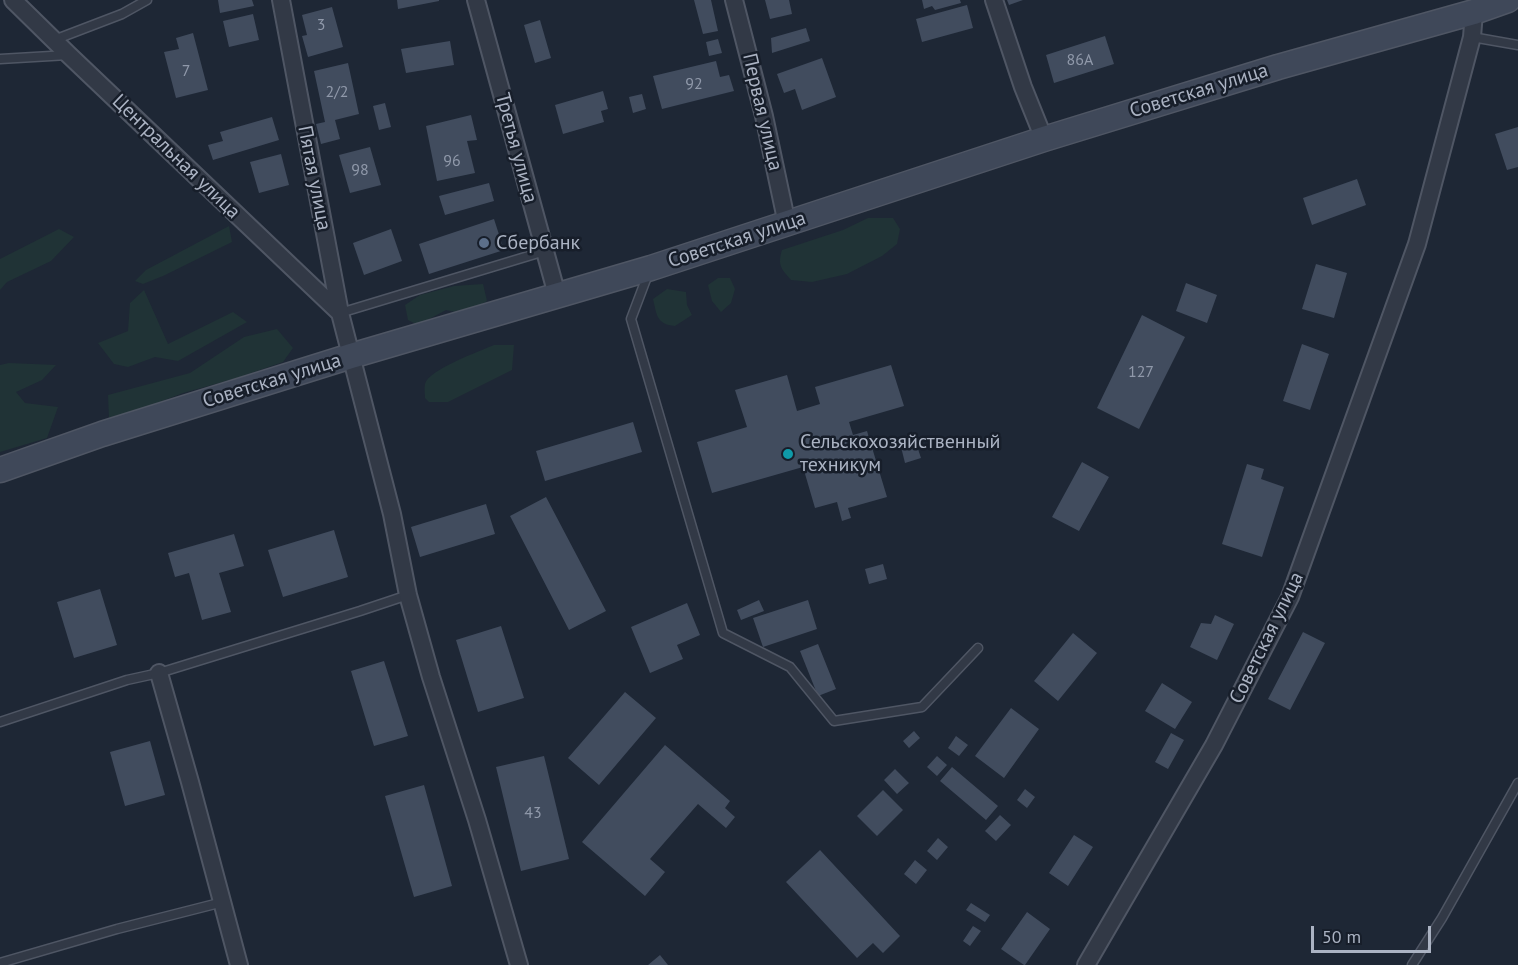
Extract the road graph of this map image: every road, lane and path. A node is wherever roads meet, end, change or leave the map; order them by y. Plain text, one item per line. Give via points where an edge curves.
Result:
1 (14, 0) edge
2 (147, 0) edge
3 (281, 0) edge
4 (476, 0) edge
5 (734, 0) edge
6 (994, 0) edge
7 (1502, 1) edge
8 (1474, 12) junction
9 (1472, 37) junction
10 (54, 40) junction
11 (1518, 45) edge
12 (69, 55) junction
13 (0, 59) edge
14 (1044, 139) junction
15 (787, 224) junction
16 (545, 251) junction
17 (651, 268) junction
18 (557, 295) junction
19 (340, 313) junction
20 (351, 356) junction
21 (0, 470) edge
22 (408, 595) junction
23 (978, 648) dead end
24 (159, 673) junction
25 (0, 722) edge
26 (1518, 783) edge
27 (223, 902) junction
28 (0, 963) edge
29 (239, 965) edge
30 (519, 965) edge
31 (1086, 965) edge
32 (1412, 965) edge

1 - 10 street, Центральная улица
2 - 10 lane
3 - 19 street, Пятая улица
4 - 16 street, Третья улица
5 - 15 street, Первая улица
6 - 14 street
7 - 8 main road, Советская улица
8 - 9 street, Советская улица
8 - 14 main road, Советская улица
9 - 11 lane
9 - 31 street, Советская улица via 1417,244 1290,597 1214,745
10 - 12 street, Центральная улица
12 - 13 lane
12 - 19 street, Центральная улица
14 - 15 main road, Советская улица
15 - 17 main road, Советская улица
16 - 18 street, Третья улица
16 - 19 lane
17 - 18 main road, Советская улица
17 - 23 lane via 631,319 723,633 790,667 834,721 922,707
18 - 20 main road, Советская улица
19 - 20 street, Пятая улица
20 - 21 main road, Советская улица
20 - 22 street, Пятая улица via 392,514
22 - 24 lane
22 - 30 street, Пятая улица
24 - 25 lane
24 - 27 street
26 - 32 lane
27 - 28 lane
27 - 29 street

